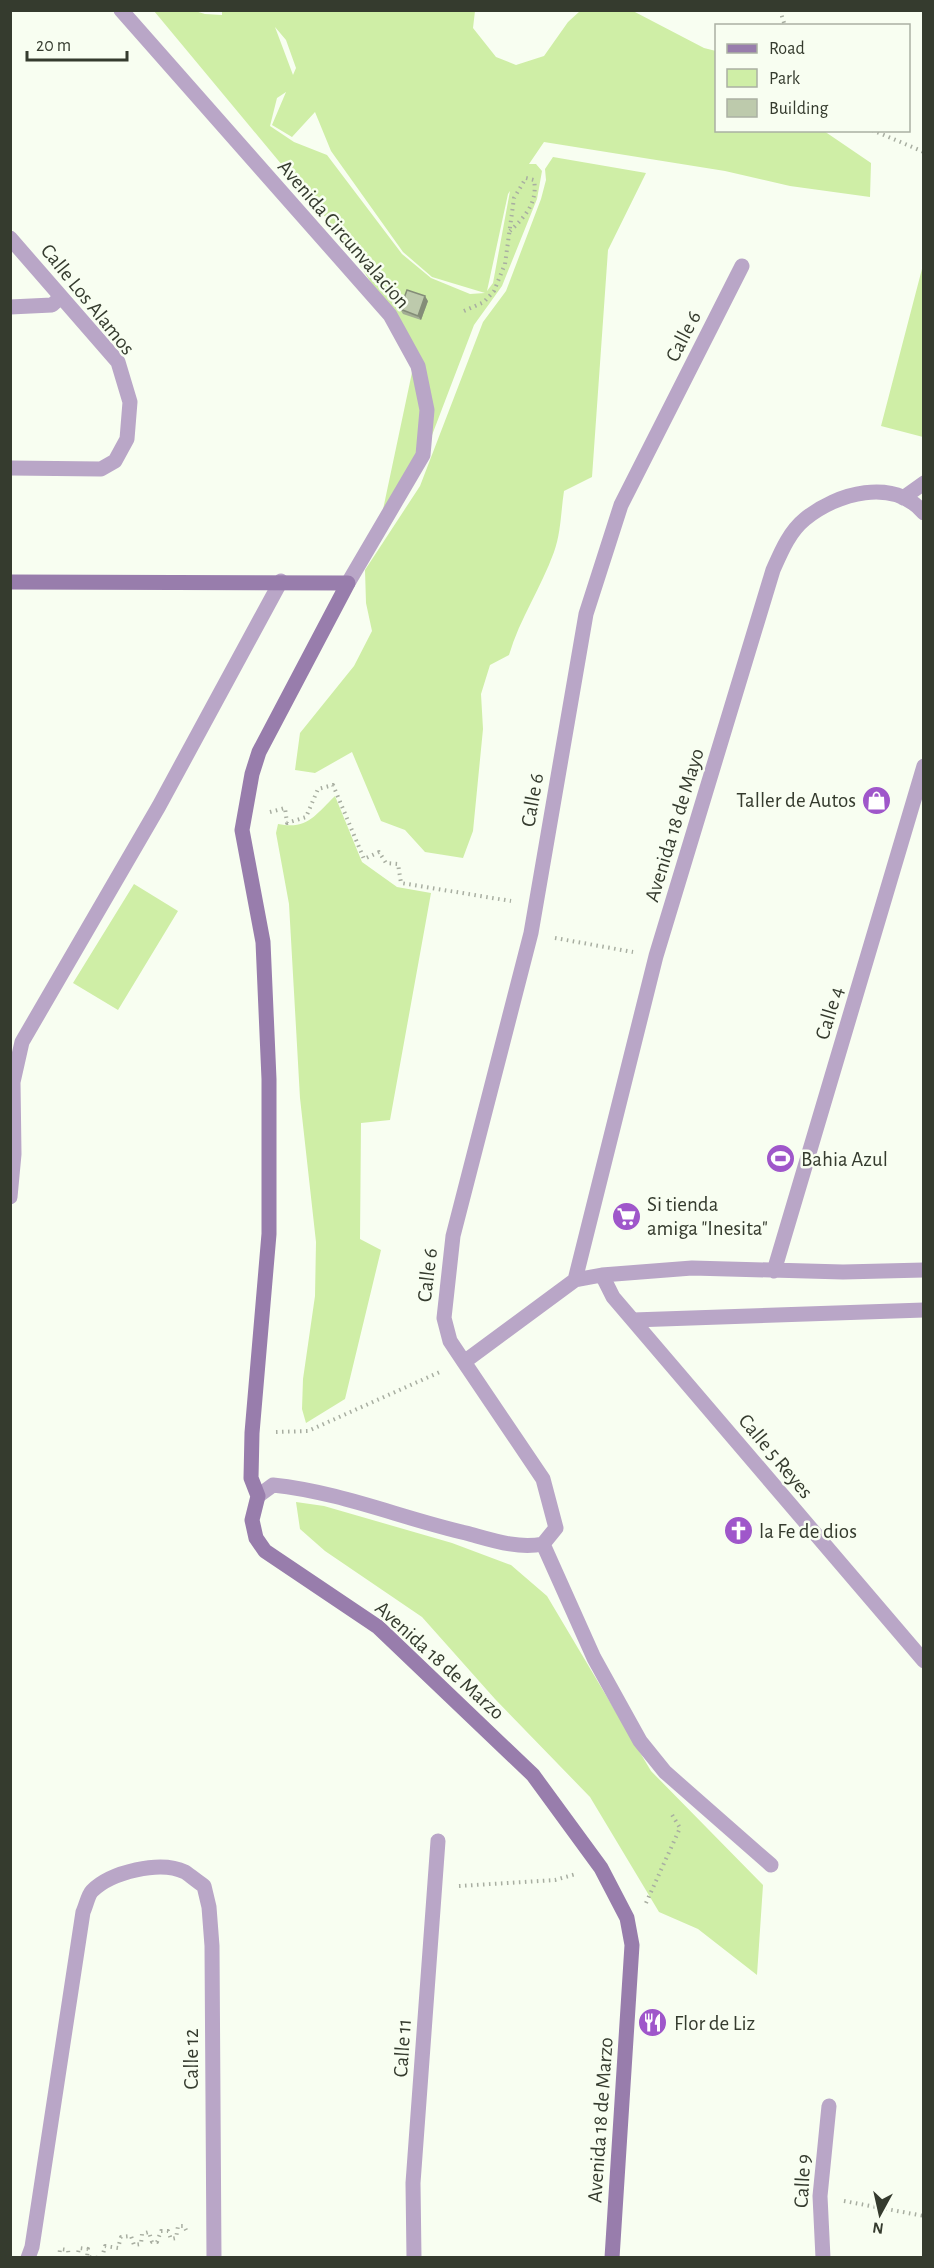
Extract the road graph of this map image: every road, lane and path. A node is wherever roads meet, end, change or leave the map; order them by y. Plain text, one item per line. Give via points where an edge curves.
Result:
1 (121, 10) edge
2 (877, 132) edge
3 (924, 152) edge
4 (510, 231) junction
5 (10, 238) edge
6 (742, 266) dead end
7 (61, 297) junction
8 (10, 307) edge
9 (464, 311) dead end
10 (10, 468) edge
11 (924, 483) edge
12 (903, 498) junction
13 (924, 513) edge
14 (281, 581) junction
15 (10, 582) edge
16 (348, 583) junction
17 (924, 766) edge
18 (242, 830) junction
19 (535, 906) junction
20 (531, 933) junction
21 (656, 956) junction
22 (12, 1154) edge
23 (10, 1197) edge
24 (924, 1269) edge
25 (774, 1271) junction
26 (602, 1275) junction
27 (576, 1280) junction
28 (924, 1310) edge
29 (633, 1320) junction
30 (464, 1362) junction
31 (252, 1433) junction
32 (258, 1496) junction
33 (543, 1544) junction
34 (924, 1661) edge
35 (665, 1773) junction
36 (438, 1841) dead end
37 (771, 1865) dead end
38 (601, 1868) junction
39 (434, 1886) junction
40 (644, 1910) dead end
41 (829, 2106) dead end
42 (820, 2196) junction
43 (924, 2216) edge
44 (212, 2223) junction
45 (28, 2258) edge
46 (59, 2258) edge
47 (69, 2258) edge
48 (77, 2258) edge
49 (100, 2258) edge
50 (214, 2258) edge
51 (414, 2258) edge
52 (612, 2258) edge
53 (823, 2258) edge

1 - 16 street, Avenida Circunvalacion via 390,315 418,366 427,410 423,455
2 - 3 path
4 - 4 path via 520,184 526,178 534,180 532,204
4 - 9 path via 505,264 494,291 484,302
5 - 7 street, Calle Los Alamos
6 - 19 street, Calle 6 via 621,505 586,614
7 - 8 street via 51,305
7 - 10 street, Calle Los Alamos via 118,362 130,402 127,439 115,461 101,469
11 - 12 street
12 - 13 street, Avenida 18 de Mayo
12 - 21 street, Avenida 18 de Mayo via 862,491 844,498 805,519 784,545 773,570
14 - 15 street
14 - 16 street
14 - 22 street via 159,806 22,1042 12,1082
16 - 18 street via 259,752
17 - 25 street, Calle 4
18 - 19 path via 262,814 285,808 286,823 306,817 318,789 333,785 364,859 379,852 386,863 399,864 401,883
18 - 31 street via 263,942 269,1079 269,1234
19 - 20 street, Calle 6
20 - 21 path
20 - 30 street, Calle 6 via 453,1236 444,1318 450,1341
21 - 27 street, Avenida 18 de Mayo
22 - 23 street
24 - 25 street
25 - 26 street via 692,1268
26 - 27 street
26 - 29 street, Calle 5 Reyes via 613,1297
27 - 30 street
28 - 29 street
29 - 34 street, Calle 5 Reyes
30 - 31 path via 308,1431
30 - 33 street via 543,1479 556,1528
31 - 32 street via 251,1478
32 - 33 street via 273,1485 293,1487 333,1494 509,1544
32 - 38 street, Avenida 18 de Marzo via 252,1520 256,1538 265,1551 378,1627 445,1688 533,1775
33 - 35 street via 594,1658 640,1742
35 - 37 street
35 - 40 path via 663,1801 680,1828
36 - 39 street, Calle 11
38 - 39 path via 555,1880
38 - 52 street, Avenida 18 de Marzo via 627,1918 632,1945
39 - 51 street, Calle 11 via 413,2183
41 - 42 street, Calle 9
42 - 43 path
42 - 53 street, Calle 9
44 - 45 street, Calle 12 via 212,1946 204,1886 183,1872 154,1868 127,1872 91,1892 83,1912
44 - 49 path via 193,2224 189,2236 184,2226 178,2226 176,2238 171,2239 168,2231 160,2231 157,2242 152,2242 149,2232 142,2234 141,2244 134,2245 131,2236 121,2237 118,2248 105,2246
44 - 50 street, Calle 12
46 - 47 path via 60,2249 68,2250
48 - 49 path via 79,2248 88,2249 87,2257

